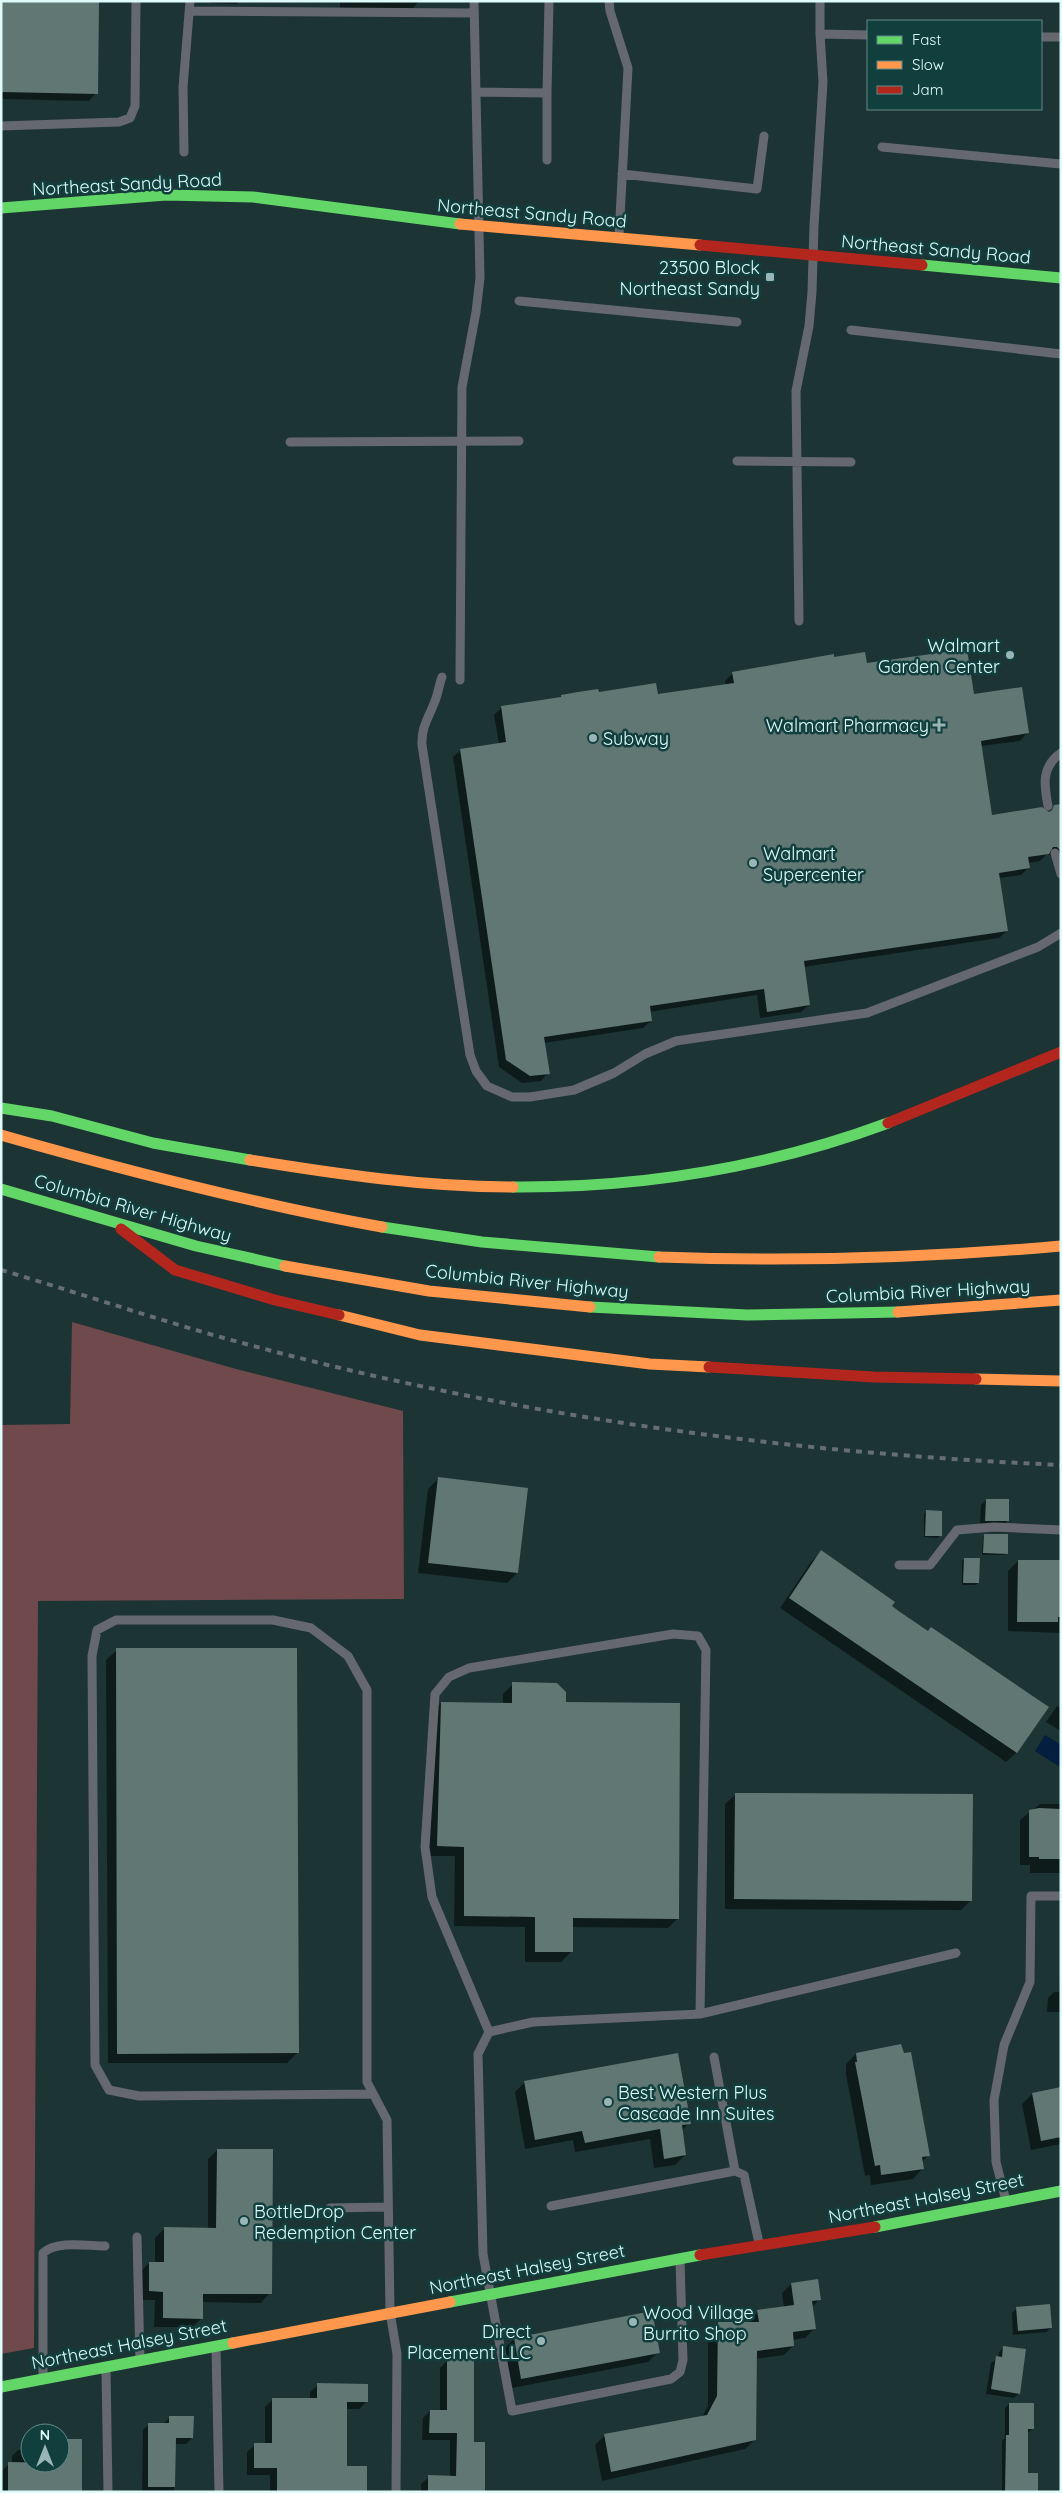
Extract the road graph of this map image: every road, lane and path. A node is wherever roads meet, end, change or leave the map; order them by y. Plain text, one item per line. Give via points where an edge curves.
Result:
1 (136, 1) edge
2 (190, 1) edge
3 (474, 1) edge
4 (549, 1) edge
5 (609, 1) edge
6 (820, 1) edge
7 (190, 12) junction
8 (474, 13) junction
9 (820, 34) junction
10 (867, 35) edge
11 (1042, 37) edge
12 (1061, 37) edge
13 (476, 92) junction
14 (547, 93) junction
15 (1, 126) edge
16 (764, 136) dead end
17 (882, 147) dead end
18 (184, 152) dead end
19 (547, 160) dead end
20 (1061, 164) edge
21 (622, 174) junction
22 (1, 208) edge
23 (478, 225) junction
24 (618, 238) junction
25 (813, 256) junction
26 (1061, 278) edge
27 (519, 301) dead end
28 (737, 322) dead end
29 (851, 330) dead end
30 (1061, 354) edge
31 (461, 441) junction
32 (519, 441) dead end
33 (290, 442) dead end
34 (737, 461) dead end
35 (796, 462) junction
36 (851, 462) dead end
37 (798, 621) dead end
38 (442, 677) dead end
39 (460, 680) dead end
40 (1061, 753) edge
41 (1048, 806) dead end
42 (1056, 853) dead end
43 (1061, 874) edge
44 (1061, 933) edge
45 (1061, 1052) edge
46 (1, 1108) edge
47 (1, 1136) edge
48 (1, 1189) edge
49 (110, 1220) junction
50 (1061, 1246) edge
51 (1061, 1300) edge
52 (1061, 1381) edge
53 (1061, 1530) edge
54 (899, 1565) dead end
55 (1061, 1896) edge
56 (956, 1953) dead end
57 (700, 2014) junction
58 (489, 2032) junction
59 (714, 2057) dead end
60 (373, 2094) junction
61 (735, 2171) junction
62 (1061, 2191) edge
63 (1006, 2202) junction
64 (551, 2206) dead end
65 (387, 2207) junction
66 (330, 2208) dead end
67 (136, 2237) dead end
68 (106, 2246) dead end
69 (759, 2246) junction
70 (680, 2258) junction
71 (489, 2293) junction
72 (390, 2312) junction
73 (216, 2346) junction
74 (140, 2360) junction
75 (106, 2366) junction
76 (43, 2379) junction
77 (1, 2387) edge
78 (108, 2492) edge
79 (219, 2492) edge
80 (396, 2492) edge

1 - 15 lane via 135,106 130,118 119,122
2 - 7 lane
3 - 8 lane
4 - 14 lane
5 - 21 lane via 628,68
6 - 9 lane
7 - 8 lane
7 - 18 lane via 184,87
8 - 13 lane
9 - 10 lane
9 - 25 lane via 823,82
11 - 12 lane
13 - 14 lane
13 - 23 lane
14 - 19 lane
16 - 21 lane via 757,189
17 - 20 lane
21 - 24 lane
22 - 23 main road, Northeast Sandy Road via 204,195 296,202 418,220
23 - 24 main road, Northeast Sandy Road
23 - 31 lane via 480,278 462,387
24 - 25 main road, Northeast Sandy Road
25 - 26 main road, Northeast Sandy Road
25 - 35 lane via 809,326 796,391
27 - 28 lane
29 - 30 lane
31 - 32 lane
31 - 33 lane
31 - 39 lane
34 - 35 lane
35 - 36 lane
35 - 37 lane
38 - 44 lane via 425,721 422,745 470,1055 476,1072 487,1086 512,1097 574,1090 676,1041 867,1012 1038,947
40 - 41 lane via 1046,769 1044,785
42 - 43 lane
45 - 46 main road via 931,1106 817,1146 701,1173 620,1185 559,1189 430,1185 331,1173 214,1155 133,1138 30,1109
47 - 50 main road, Columbia River Highway via 179,1185 273,1206 402,1230 561,1250 656,1257 808,1260 954,1255
48 - 49 main road, Columbia River Highway
49 - 51 main road, Columbia River Highway via 224,1253 339,1275 546,1303 681,1312 817,1315 954,1310
49 - 52 main road via 175,1270 275,1300 420,1335 650,1364 874,1378
53 - 54 lane via 994,1527 957,1530 930,1566
55 - 63 lane via 1031,1896 1030,1982 1004,2045 999,2066 994,2100 994,2138
56 - 57 lane
57 - 58 lane via 533,2022
57 - 58 lane via 706,1650 698,1636 673,1634 469,1668 449,1677 435,1694 425,1847 432,1897
58 - 71 lane via 478,2054 482,2254
59 - 61 lane
60 - 60 lane via 367,2082 367,1690 348,1656 310,1628 273,1620 116,1620 97,1630 92,1656 95,2065 109,2090 139,2096
60 - 65 lane via 386,2120
61 - 64 lane
61 - 69 lane via 744,2175
62 - 63 main road, Northeast Halsey Street
63 - 69 main road, Northeast Halsey Street
65 - 66 lane
65 - 72 lane
67 - 74 lane
68 - 76 lane via 58,2246 43,2253
69 - 70 main road, Northeast Halsey Street
70 - 71 main road, Northeast Halsey Street
70 - 71 lane via 683,2360 680,2372 671,2379 512,2411
71 - 72 main road, Northeast Halsey Street
72 - 73 main road, Northeast Halsey Street
72 - 80 lane via 397,2354
73 - 74 main road, Northeast Halsey Street
73 - 79 lane
74 - 75 main road, Northeast Halsey Street
75 - 76 main road, Northeast Halsey Street
75 - 78 lane
76 - 77 main road, Northeast Halsey Street

